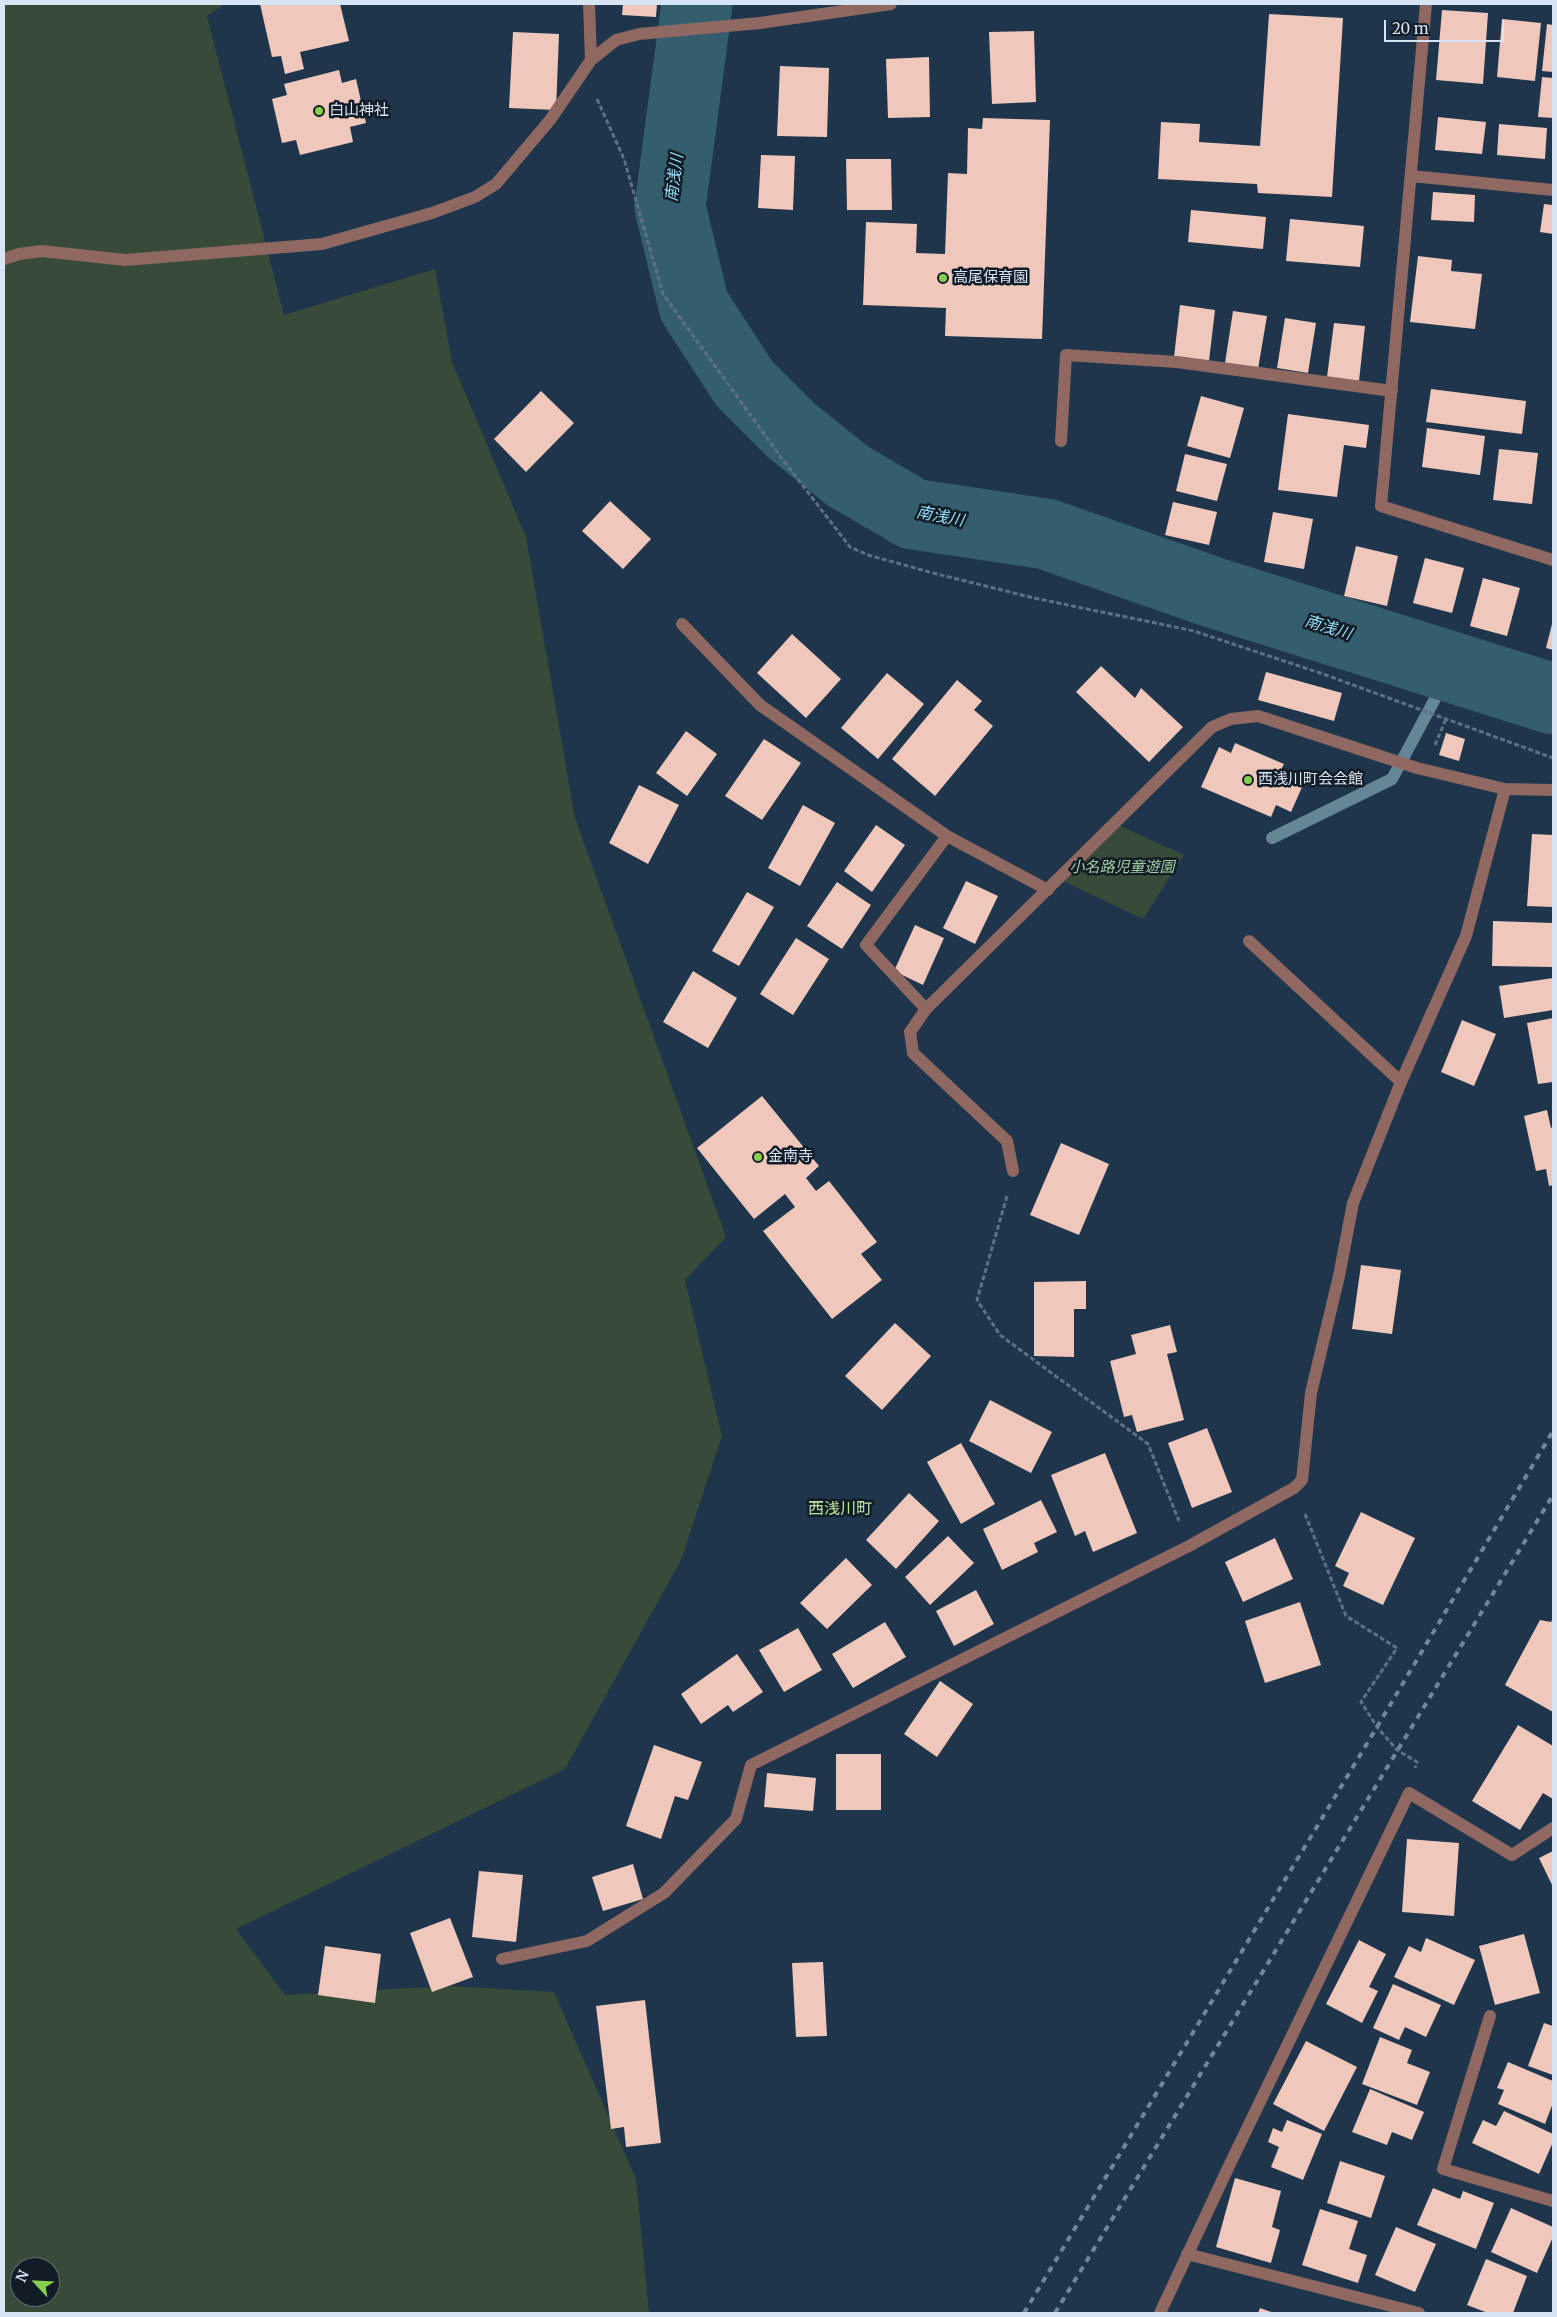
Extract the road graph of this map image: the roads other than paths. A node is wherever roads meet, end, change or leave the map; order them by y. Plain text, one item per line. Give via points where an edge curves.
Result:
1 (589, 4) edge
2 (891, 4) edge
3 (1426, 4) edge
4 (877, 5) edge
5 (592, 60) junction
6 (1411, 176) junction
7 (1553, 190) edge
8 (4, 259) edge
9 (1392, 390) junction
10 (1062, 441) dead end
11 (1553, 560) edge
12 (682, 624) dead end
13 (1505, 789) junction
14 (1553, 790) edge
15 (947, 836) junction
16 (1048, 890) junction
17 (1249, 941) dead end
18 (926, 1010) junction
19 (1401, 1082) junction
20 (1013, 1171) road end
21 (1553, 1828) edge
22 (502, 1960) dead end
23 (1490, 2016) dead end
24 (1553, 2201) edge
25 (1188, 2254) junction
26 (1160, 2313) edge
27 (1419, 2313) edge

1 - 5 street
2 - 4 street
3 - 6 street
4 - 5 street via 760,23 639,34 616,40
5 - 8 street via 550,120 496,184 432,213 322,244 124,260 42,251
6 - 7 street
6 - 9 street
9 - 10 street via 1177,362 1066,355
9 - 11 street via 1381,506
12 - 15 street via 760,705
13 - 14 street
13 - 16 street via 1416,768 1258,716 1232,719 1212,727
13 - 19 street via 1466,936
15 - 16 street
15 - 18 street via 866,945
16 - 18 street
17 - 19 street
18 - 20 street via 910,1032 913,1053 1006,1140
19 - 22 street via 1353,1203 1311,1393 1302,1480 1294,1488 1189,1546 751,1765 736,1819 664,1893 587,1940
21 - 25 street via 1512,1855 1409,1793
23 - 24 street via 1443,2169
25 - 26 street
25 - 27 street

